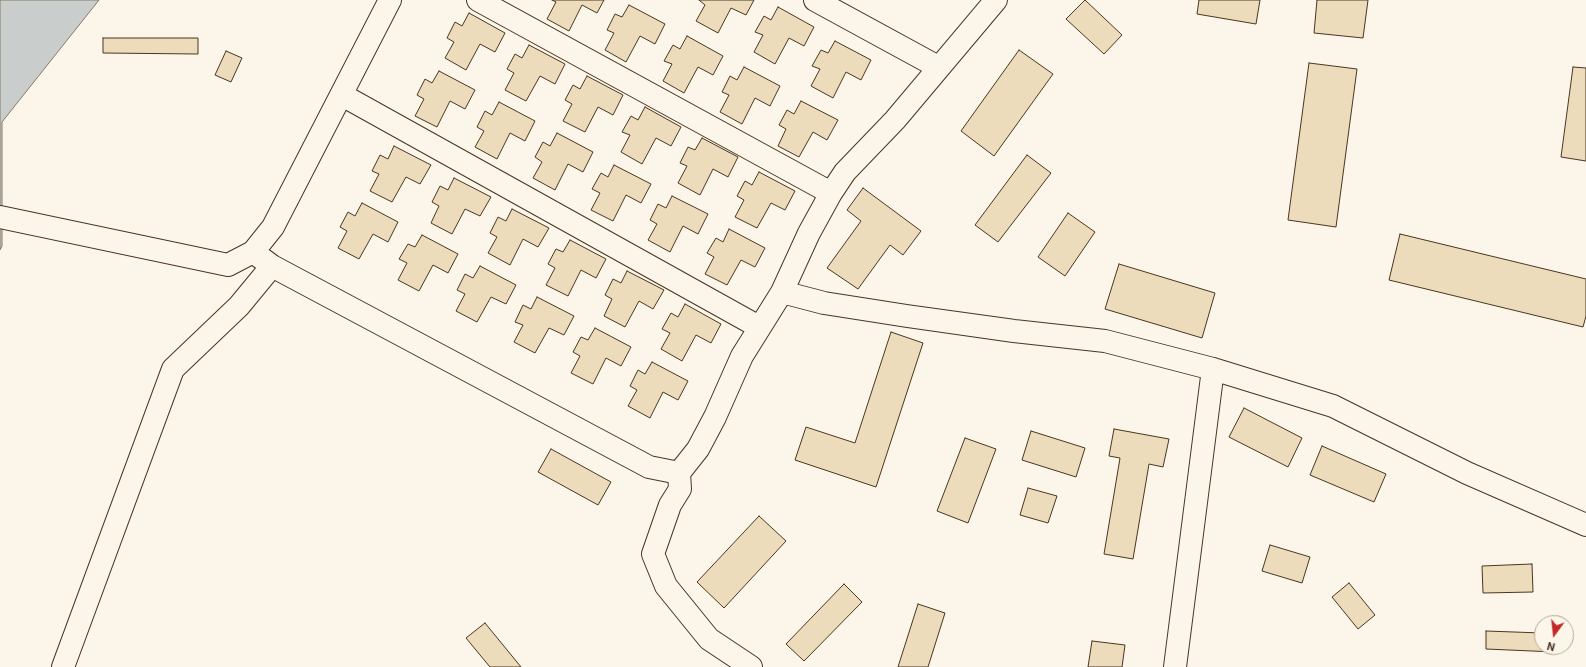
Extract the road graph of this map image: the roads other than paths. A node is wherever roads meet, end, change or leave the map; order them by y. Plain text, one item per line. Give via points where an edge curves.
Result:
1 (390, 0) edge
2 (478, 0) edge
3 (815, 0) edge
4 (996, 0) edge
5 (938, 67) junction
6 (342, 95) junction
7 (831, 194) junction
8 (0, 218) edge
9 (252, 252) junction
10 (272, 266) junction
11 (782, 292) junction
12 (759, 327) junction
13 (1214, 369) junction
14 (679, 473) junction
15 (1586, 525) edge
16 (63, 667) edge
17 (751, 667) edge
18 (1175, 667) edge

1 - 6 street
2 - 7 street
3 - 5 street
4 - 5 street
5 - 7 street via 895,120 845,172
6 - 9 street via 273,227
6 - 12 street
7 - 11 street via 809,232
8 - 9 street via 228,265
9 - 10 street
10 - 14 street via 649,467
10 - 16 street via 239,306 173,369
11 - 12 street
11 - 13 street via 824,303 907,316 1105,341
12 - 14 street via 742,356 698,449
13 - 15 street via 1333,406 1467,473
13 - 18 street
14 - 17 street via 680,489 670,505 653,554 666,586 709,639

